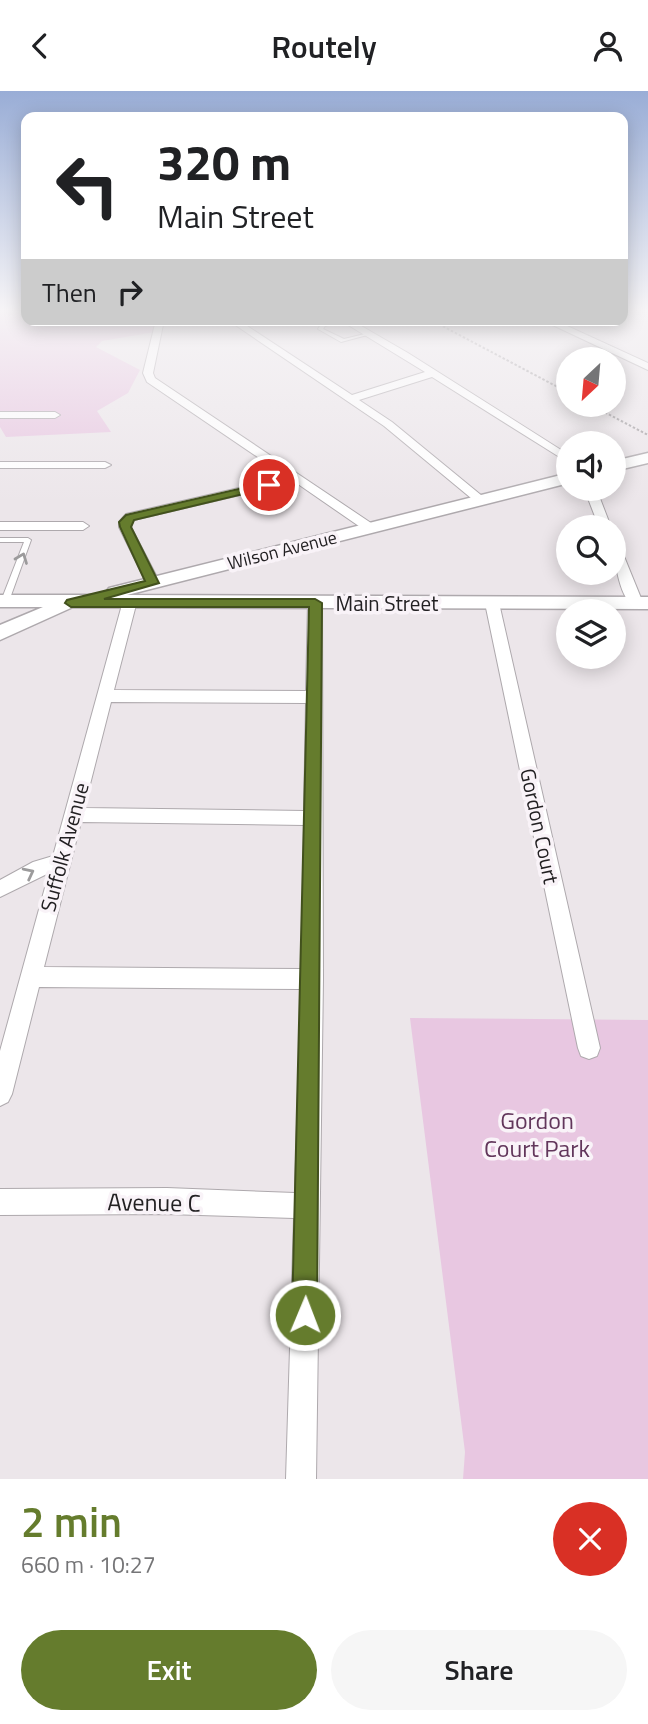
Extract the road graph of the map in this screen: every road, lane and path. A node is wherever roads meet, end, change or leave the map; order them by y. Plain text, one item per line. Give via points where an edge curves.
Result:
1 (148, 374) edge
2 (313, 374) edge
3 (431, 374) edge
4 (434, 374) edge
5 (533, 374) edge
6 (556, 386) edge
7 (351, 399) junction
8 (0, 415) edge
9 (55, 415) dead end
10 (614, 417) edge
11 (648, 435) edge
12 (556, 452) edge
13 (648, 458) edge
14 (626, 464) edge
15 (0, 465) edge
16 (105, 465) dead end
17 (298, 478) junction
18 (556, 481) edge
19 (481, 500) junction
20 (0, 526) edge
21 (83, 526) dead end
22 (370, 528) junction
23 (1, 543) edge
24 (626, 572) edge
25 (153, 583) junction
26 (2, 601) edge
27 (130, 601) junction
28 (71, 603) junction
29 (315, 603) junction
30 (492, 603) junction
31 (642, 603) edge
32 (0, 633) edge
33 (104, 696) junction
34 (315, 697) junction
35 (72, 815) junction
36 (312, 818) junction
37 (60, 862) junction
38 (0, 889) edge
39 (31, 977) junction
40 (312, 979) junction
41 (589, 1048) dead end
42 (0, 1094) edge
43 (0, 1202) edge
44 (307, 1206) junction
45 (301, 1479) edge

1 - 17 street via 151,380
2 - 7 street
3 - 7 street
4 - 12 street
5 - 6 path
7 - 19 street
8 - 9 street
10 - 11 path
13 - 14 street
15 - 16 street
17 - 22 street
17 - 25 street via 130,517 125,527
18 - 19 street, Wilson Avenue
19 - 22 street, Wilson Avenue
20 - 21 street
22 - 25 street, Wilson Avenue
26 -> 23 lane via 28,540
24 - 31 street
25 - 28 street, Wilson Avenue
26 - 28 street, Main Street
27 - 28 street, Main Street
27 - 29 street, Main Street
27 - 33 street, Suffolk Avenue
28 - 32 street, Wilson Avenue
29 - 30 street, Main Street
29 - 34 street
30 - 31 street, Main Street
30 - 41 street, Gordon Court
33 - 34 street
33 - 35 street, Suffolk Avenue
34 - 36 street
35 - 36 street
35 - 37 street, Suffolk Avenue
36 - 40 street
38 -> 37 street
37 - 39 street, Suffolk Avenue
39 - 40 street
39 - 42 street, Suffolk Avenue
40 - 44 street
43 - 44 street, Avenue C
44 - 45 street

